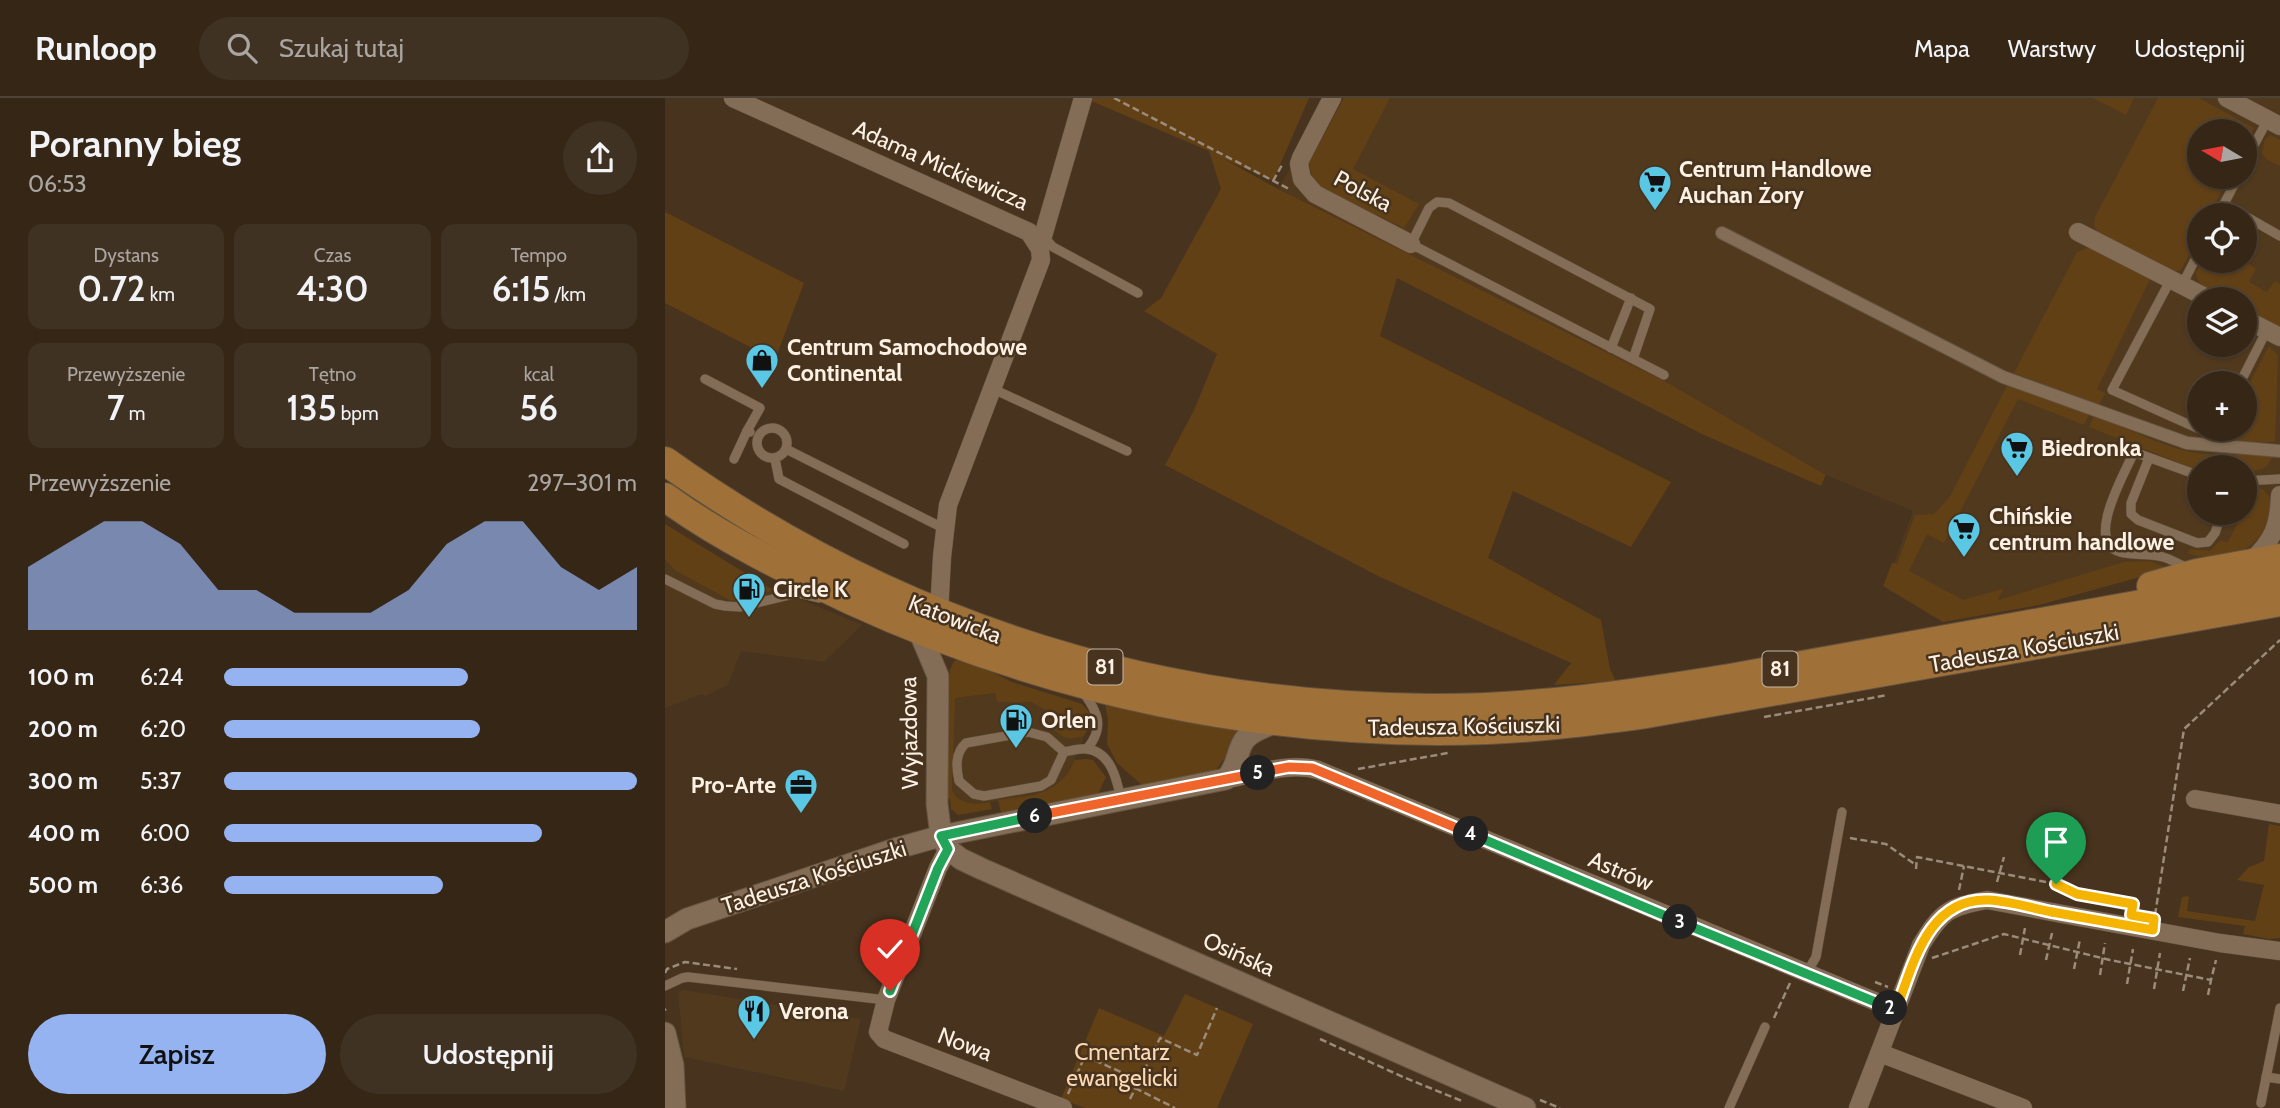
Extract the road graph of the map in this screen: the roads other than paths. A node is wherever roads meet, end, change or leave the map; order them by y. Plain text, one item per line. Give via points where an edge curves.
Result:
1 (733, 98) edge
2 (1083, 98) edge
3 (1332, 98) edge
4 (2227, 98) edge
5 (2274, 122) edge
6 (2257, 145) edge
7 (2257, 223) edge
8 (2078, 232) dead end
9 (1722, 233) dead end
10 (2280, 236) edge
11 (1040, 240) junction
12 (1412, 244) junction
13 (2187, 267) edge
14 (2176, 282) junction
15 (2187, 288) edge
16 (1138, 293) dead end
17 (1631, 298) junction
18 (2257, 324) edge
19 (2274, 333) edge
20 (1611, 348) junction
21 (2280, 349) edge
22 (1633, 359) junction
23 (2248, 371) edge
24 (1664, 375) dead end
25 (705, 379) dead end
26 (991, 388) junction
27 (2187, 424) edge
28 (747, 431) junction
29 (758, 437) junction
30 (786, 449) junction
31 (2280, 450) edge
32 (1127, 451) dead end
33 (2149, 458) junction
34 (734, 459) dead end
35 (775, 459) junction
36 (665, 461) edge
37 (2187, 471) edge
38 (2280, 479) edge
39 (2257, 480) edge
40 (2280, 495) edge
41 (665, 497) edge
42 (2280, 518) edge
43 (2218, 525) edge
44 (945, 529) junction
45 (904, 544) dead end
46 (2280, 558) edge
47 (2247, 564) junction
48 (2197, 573) junction
49 (665, 579) edge
50 (2280, 579) edge
51 (2280, 602) edge
52 (865, 607) junction
53 (929, 622) junction
54 (2042, 622) junction
55 (1077, 684) junction
56 (1276, 710) junction
57 (1087, 749) junction
58 (1064, 752) junction
59 (1226, 779) junction
60 (1121, 799) junction
61 (2195, 799) dead end
62 (1842, 812) dead end
63 (2280, 814) edge
64 (944, 843) junction
65 (687, 919) junction
66 (665, 922) edge
67 (665, 932) edge
68 (2280, 951) edge
69 (1801, 972) junction
70 (665, 986) edge
71 (886, 1000) junction
72 (2280, 1008) edge
73 (1896, 1010) junction
74 (1765, 1027) road end
75 (666, 1039) edge
76 (1879, 1053) junction
77 (2266, 1077) junction
78 (2280, 1079) edge
79 (1065, 1103) edge
80 (2261, 1103) dead end
81 (675, 1108) edge
82 (1525, 1108) edge
83 (1728, 1108) edge
84 (1859, 1108) edge
85 (2023, 1108) edge

1 - 11 street, Adama Mickiewicza
2 - 11 street
3 - 12 street, Polska via 1301,158 1302,178 1315,194
4 - 5 street
5 - 6 lane
7 - 10 lane
8 - 14 street
9 - 31 street via 2003,377 2187,443
11 - 16 lane
11 - 26 street, Adama Mickiewicza via 1041,260
12 - 17 lane via 1429,208 1444,202
12 - 20 lane
13 - 14 lane
14 - 15 street
14 - 27 lane via 2112,390
17 - 20 lane
17 - 22 lane via 1650,309
18 - 19 street
19 - 21 street
19 - 23 lane
20 - 22 lane
22 - 24 lane
25 - 28 lane via 760,408
26 - 32 lane
26 - 44 street, Adama Mickiewicza via 948,505
28 - 29 lane
28 - 34 lane
29 - 30 lane via 765,429 780,430
29 - 35 lane via 758,451
30 - 35 lane
30 - 44 lane
33 - 37 lane
33 - 43 lane via 2131,514 2197,543 2208,542
33 - 48 lane via 2134,452 2105,522 2104,537 2121,553 2164,557
35 - 45 lane via 779,479
36 - 53 main road, Katowicka / 81
38 - 39 lane
40 - 42 street
41 - 52 main road, Katowicka / 81 via 769,559
42 - 47 street via 2265,548
44 - 53 street, Adama Mickiewicza
46 - 47 main road
47 - 48 main road
48 - 54 main road via 2087,604
49 - 52 lane via 725,606 740,607 799,593
50 - 54 main road, Tadeusza Kościuszki / 81
51 - 56 main road, Tadeusza Kościuszki / 81 via 1580,723 1489,730 1329,727
52 - 53 main road, Katowicka / 81
53 - 55 main road, Katowicka / 81 via 977,653
53 - 56 main road, Katowicka / 81
53 - 64 street, Wyjazdowa via 938,676 937,804
54 - 56 main road, Tadeusza Kościuszki / 81 via 1730,678 1568,701 1430,708 1329,704
55 - 56 main road, Katowicka / 81 via 1156,702
55 - 57 lane via 1093,704 1098,720
56 - 59 street via 1244,740 1236,766
57 - 58 lane
57 - 60 lane via 1109,762
58 - 58 lane via 1047,737 1028,732 966,743 957,758 958,781 984,796 1041,786 1051,780
59 - 60 street, Tadeusza Kościuszki
59 - 69 street, Astrów via 1289,767 1318,770
60 - 64 street, Tadeusza Kościuszki
61 - 63 street
62 - 69 lane via 1816,957
64 - 65 street, Tadeusza Kościuszki via 898,848
64 - 71 street, Nowa
64 - 82 street, Osińska via 961,859 982,869
65 - 66 street, Tadeusza Kościuszki
65 - 67 street, Tadeusza Kościuszki
68 - 73 street via 1987,900 1954,908 1936,920 1921,945
69 - 73 street, Astrów
70 - 71 lane via 688,977
71 - 79 street, Nowa via 877,1027 884,1039
72 - 77 lane
73 - 76 street
74 - 83 lane
75 - 81 street via 673,1065
76 - 84 street
76 - 85 street
77 - 78 lane
77 - 80 lane

